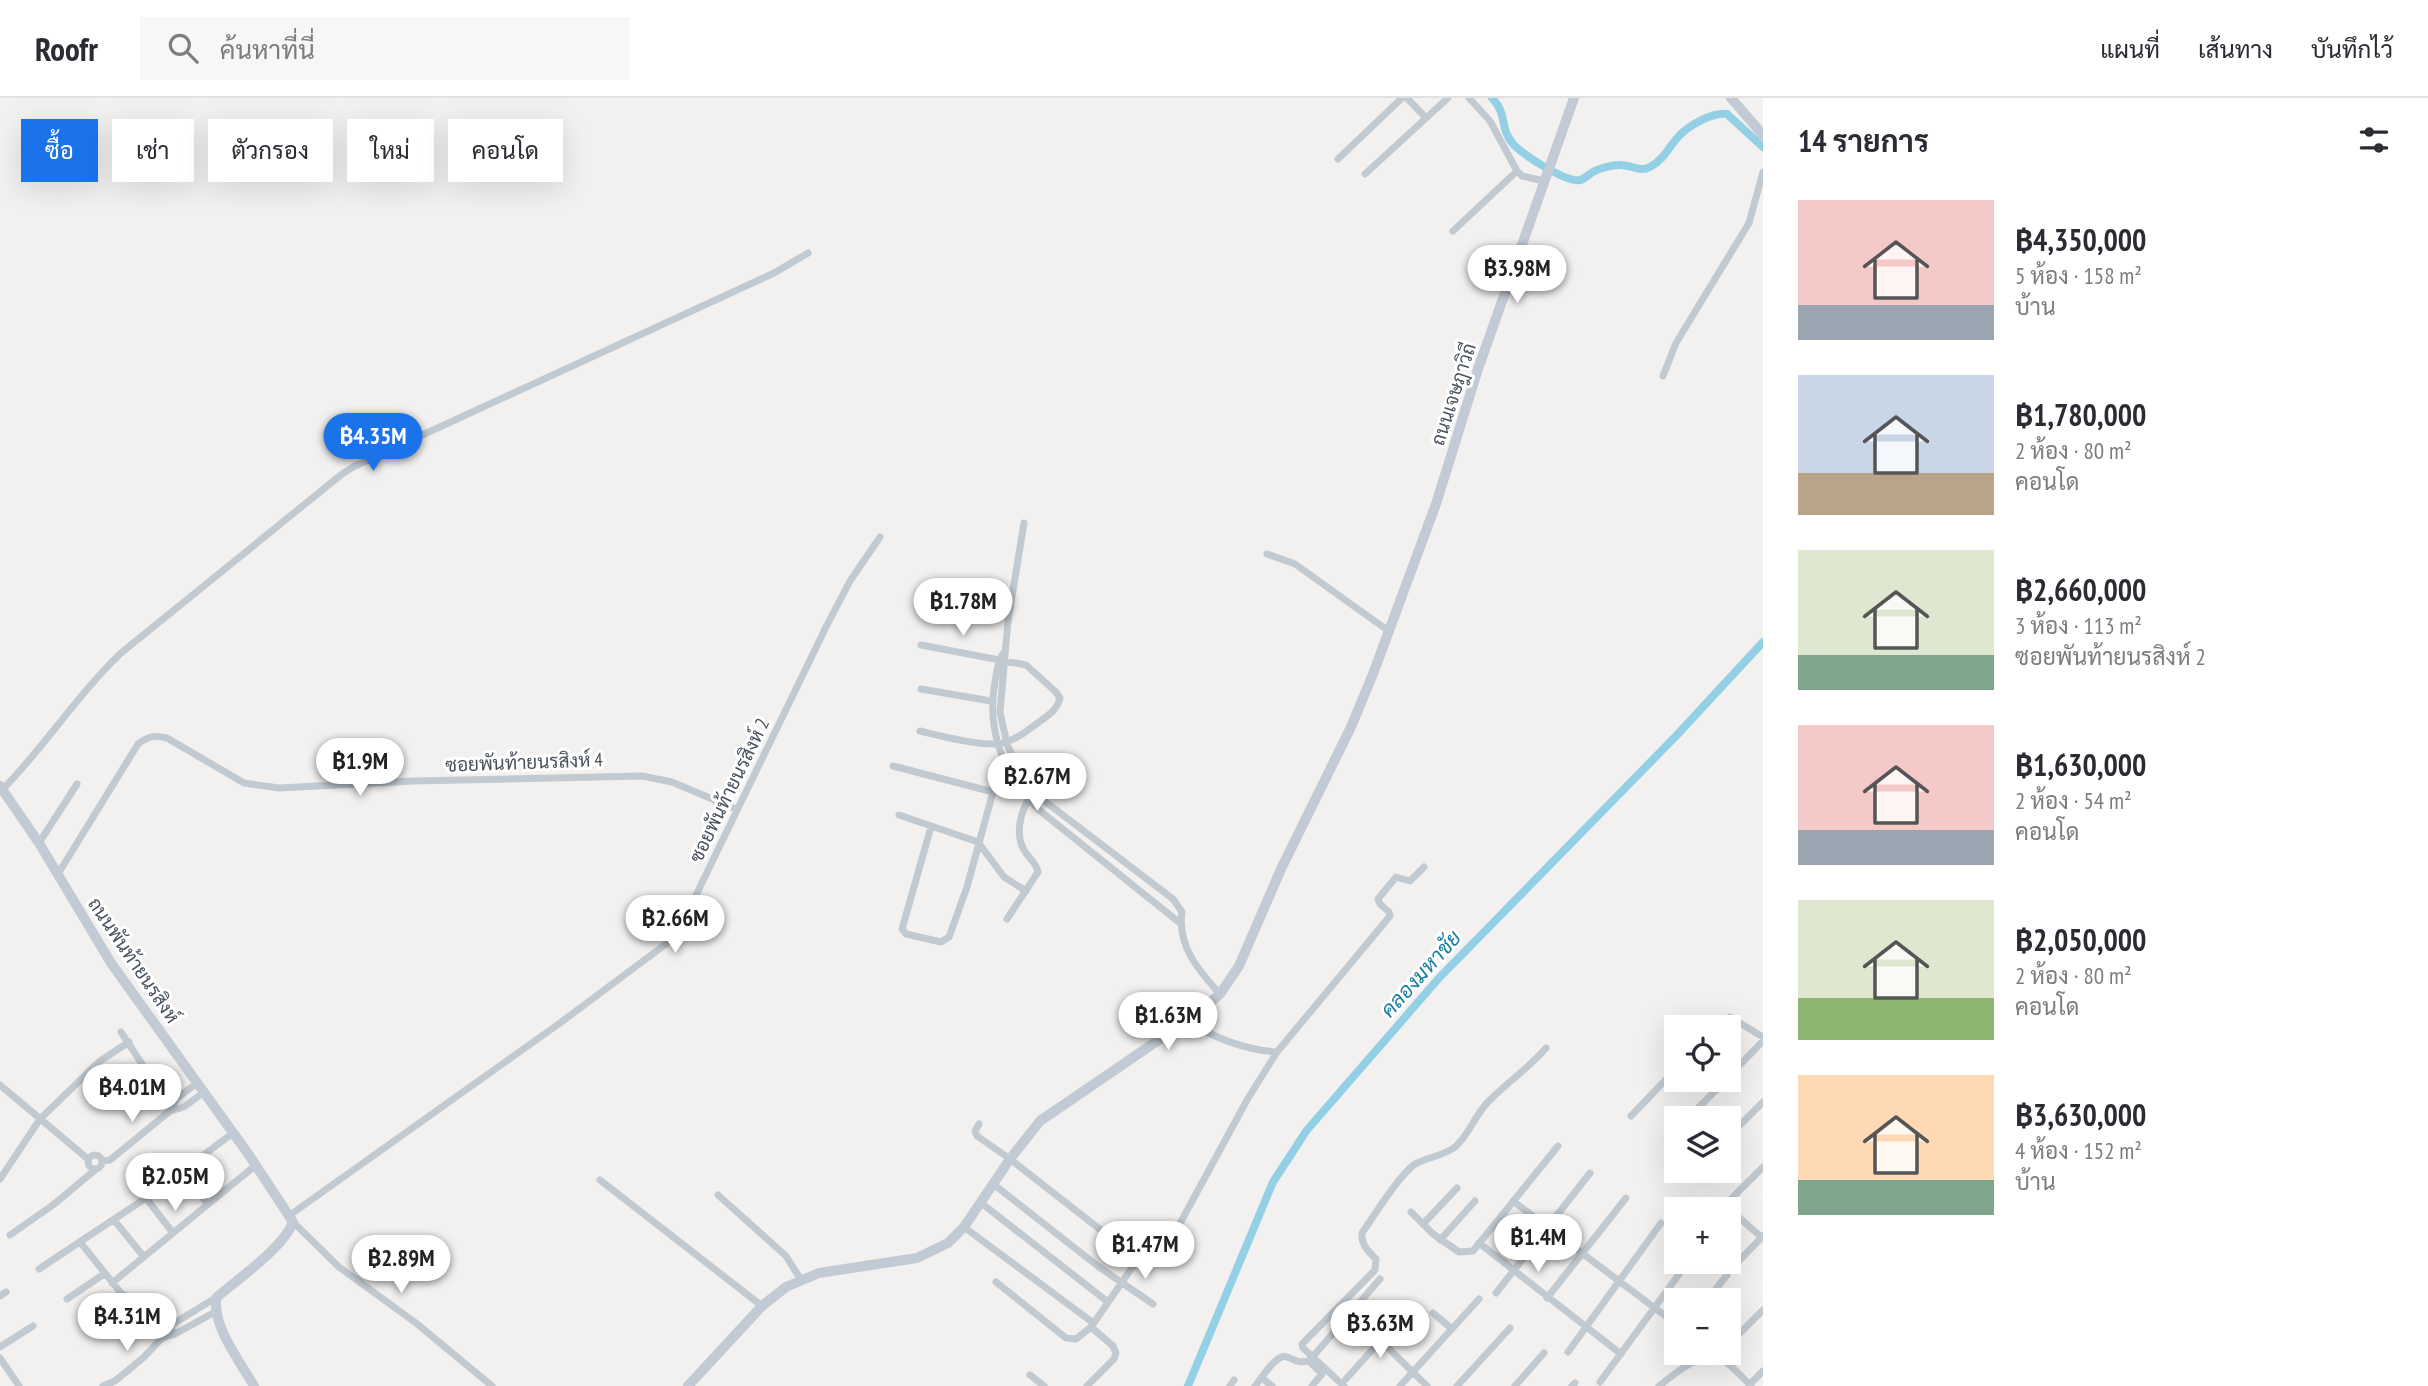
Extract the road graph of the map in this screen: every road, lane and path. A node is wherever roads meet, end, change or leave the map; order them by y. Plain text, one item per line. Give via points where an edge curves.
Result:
1 (1405, 98) edge
2 (1448, 98) edge
3 (1469, 98) edge
4 (1574, 98) edge
5 (1731, 98) edge
6 (1426, 118) junction
7 (1763, 135) edge
8 (1338, 159) dead end
9 (1517, 171) junction
10 (1763, 172) edge
11 (1365, 174) dead end
12 (1544, 181) junction
13 (1452, 231) dead end
14 (807, 253) dead end
15 (1663, 376) dead end
16 (1024, 523) dead end
17 (880, 537) dead end
18 (1267, 554) dead end
19 (1390, 632) junction
20 (922, 645) dead end
21 (1002, 660) junction
22 (921, 689) dead end
23 (991, 701) junction
24 (920, 731) dead end
25 (1006, 741) junction
26 (997, 744) junction
27 (893, 766) dead end
28 (1012, 778) junction
29 (77, 784) dead end
30 (1, 787) edge
31 (993, 792) junction
32 (1031, 796) junction
33 (736, 810) junction
34 (899, 815) dead end
35 (931, 827) junction
36 (978, 842) junction
37 (39, 843) junction
38 (1424, 866) dead end
39 (58, 874) junction
40 (1026, 891) junction
41 (1007, 919) dead end
42 (1180, 923) junction
43 (1220, 994) junction
44 (1185, 1023) junction
45 (1741, 1024) edge
46 (121, 1032) dead end
47 (1763, 1039) edge
48 (129, 1042) junction
49 (1546, 1048) dead end
50 (1277, 1052) junction
51 (1741, 1063) edge
52 (85, 1077) junction
53 (151, 1078) dead end
54 (1664, 1082) edge
55 (197, 1083) junction
56 (0, 1085) edge
57 (204, 1092) junction
58 (1713, 1092) edge
59 (106, 1101) dead end
60 (1763, 1102) edge
61 (1700, 1106) edge
62 (170, 1111) junction
63 (1632, 1116) dead end
64 (40, 1119) junction
65 (979, 1124) dead end
66 (1741, 1124) edge
67 (233, 1133) junction
68 (1558, 1146) dead end
69 (88, 1158) junction
70 (1010, 1159) junction
71 (102, 1161) junction
72 (256, 1165) junction
73 (1763, 1167) edge
74 (95, 1170) junction
75 (181, 1171) junction
76 (1590, 1173) dead end
77 (0, 1179) edge
78 (600, 1180) dead end
79 (992, 1183) junction
80 (1457, 1188) dead end
81 (719, 1195) dead end
82 (1733, 1197) edge
83 (146, 1198) junction
84 (1626, 1198) dead end
85 (1475, 1201) dead end
86 (1513, 1201) junction
87 (980, 1202) junction
88 (208, 1204) junction
89 (1411, 1212) dead end
90 (291, 1218) junction
91 (114, 1220) junction
92 (1741, 1220) edge
93 (1661, 1223) dead end
94 (1423, 1224) junction
95 (1548, 1226) junction
96 (964, 1227) junction
97 (173, 1233) junction
98 (10, 1235) dead end
99 (1762, 1236) edge
100 (1440, 1240) junction
101 (80, 1242) junction
102 (1479, 1244) junction
103 (1584, 1253) junction
104 (144, 1257) junction
105 (1741, 1258) edge
106 (1138, 1259) junction
107 (39, 1269) dead end
108 (1513, 1272) junction
109 (104, 1274) junction
110 (1679, 1274) edge
111 (1727, 1275) dead end
112 (1380, 1279) dead end
113 (801, 1280) junction
114 (1619, 1280) junction
115 (996, 1282) dead end
116 (112, 1283) junction
117 (1122, 1283) junction
118 (1717, 1288) edge
119 (1496, 1293) dead end
120 (217, 1297) junction
121 (1547, 1298) junction
122 (67, 1299) dead end
123 (1479, 1299) dead end
124 (1108, 1301) junction
125 (138, 1304) junction
126 (1153, 1304) dead end
127 (762, 1306) junction
128 (1656, 1307) junction
129 (1408, 1310) dead end
130 (215, 1312) junction
131 (1433, 1313) dead end
132 (1664, 1314) edge
133 (1348, 1316) junction
134 (1761, 1316) edge
135 (1091, 1325) junction
136 (33, 1326) dead end
137 (168, 1327) junction
138 (1586, 1327) junction
139 (107, 1328) dead end
140 (1510, 1328) dead end
141 (1452, 1329) junction
142 (175, 1334) junction
143 (1741, 1334) edge
144 (162, 1338) junction
145 (1381, 1341) junction
146 (0, 1348) edge
147 (1544, 1353) dead end
148 (1567, 1353) dead end
149 (1621, 1354) junction
150 (0, 1358) edge
151 (1311, 1359) junction
152 (1686, 1365) edge
153 (1729, 1365) edge
154 (1763, 1371) edge
155 (1412, 1372) junction
156 (1030, 1375) dead end
157 (1262, 1378) junction
158 (1600, 1382) dead end
159 (1344, 1384) edge
160 (1750, 1385) edge
161 (19, 1386) edge
162 (103, 1386) edge
163 (254, 1386) edge
164 (492, 1386) edge
165 (688, 1386) edge
166 (1044, 1386) edge
167 (1087, 1386) edge
168 (1255, 1386) edge
169 (1272, 1386) edge
170 (1312, 1386) edge
171 (1400, 1386) edge
172 (1427, 1386) edge
173 (1457, 1386) edge
174 (1515, 1386) edge
175 (1659, 1386) edge

1 - 6 street
1 - 8 street
2 - 6 street
3 - 9 street via 1490,121
4 - 12 street, ถนนเจษฎาวิถี
5 - 7 street
6 - 11 street
9 - 12 street
9 - 13 street
10 - 15 street via 1749,223 1676,343
12 - 19 street, ถนนเจษฎาวิถี
14 - 30 street via 774,273 342,474 121,653 32,758
16 - 21 street
17 - 33 street, ซอยพันท้ายนรสิงห์ 2 via 850,581
18 - 19 street via 1295,564
19 - 43 street, ถนนเจษฎาวิถี via 1351,727 1239,966
20 - 21 street
21 - 23 street
21 - 25 street via 1000,712
21 - 25 street via 1026,665 1059,698 1051,713
22 - 23 street
23 - 26 street
24 - 26 street
25 - 26 street
25 - 32 street
26 - 28 street
27 - 31 street
28 - 31 street
28 - 32 street
29 - 37 street
30 - 37 street, ถนนพันท้ายนรสิงห์
31 - 36 street
32 - 40 street via 1024,807 1019,836 1038,872
32 - 42 street
32 - 42 street via 1173,899 1182,912
33 - 39 street, ซอยพันท้ายนรสิงห์ 4 via 672,782 642,776 258,786 244,783 157,735 138,744
33 - 90 street, ซอยพันท้ายนรสิงห์ 2 via 681,926 666,944
34 - 35 street
35 - 36 street
35 - 36 street via 902,929 906,934 941,942 949,937
36 - 40 street via 1004,877
37 - 39 street, ถนนพันท้ายนรสิงห์
38 - 50 street via 1410,881 1392,880 1378,899 1390,916
39 - 55 street, ถนนพันท้ายนรสิงห์ via 111,963
40 - 41 street
42 - 43 street via 1194,965
43 - 44 street, ถนนเจษฎาวิถี
44 - 50 street via 1256,1051
44 - 70 street, ถนนเจษฎาวิถี via 1049,1113
45 - 47 street
46 - 48 street
47 - 51 street
48 - 52 street
48 - 53 street
49 - 151 street via 1484,1106 1453,1149 1405,1172 1362,1233 1365,1248 1376,1259 1375,1270 1304,1341
50 - 106 street via 1171,1240 1154,1240
52 - 59 street
52 - 64 street
54 - 63 street
55 - 57 street, ถนนพันท้ายนรสิงห์
55 - 62 street via 176,1099
56 - 64 street
57 - 62 street
57 - 67 street, ถนนพันท้ายนรสิงห์
58 - 61 street
60 - 66 street
62 - 71 street via 110,1160
64 - 69 street
64 - 77 street
65 - 70 street via 977,1136
67 - 72 street, ถนนพันท้ายนรสิงห์
67 - 75 street
68 - 86 street
69 - 71 street via 98,1155
69 - 74 street via 88,1166
70 - 79 street, ถนนเจษฎาวิถี
70 - 106 street
71 - 74 street
72 - 88 street
72 - 90 street, ถนนพันท้ายนรสิงห์
73 - 82 street
74 - 98 street
75 - 83 street
75 - 88 street
76 - 95 street
78 - 127 street
79 - 87 street, ถนนเจษฎาวิถี
79 - 117 street
80 - 94 street
81 - 113 street via 786,1256
83 - 91 street
83 - 97 street
84 - 103 street
85 - 100 street
86 - 95 street
86 - 102 street
87 - 96 street, ถนนเจษฎาวิถี
87 - 124 street
88 - 97 street
89 - 94 street
90 - 120 street via 278,1244
90 - 164 street via 321,1252
91 - 101 street
91 - 104 street
92 - 99 street
93 - 114 street
94 - 100 street
95 - 103 street
95 - 108 street
96 - 113 street, ถนนเจษฎาวิถี via 948,1243 917,1258 819,1273
96 - 135 street
97 - 104 street
99 - 105 street
100 - 102 street via 1465,1253
101 - 107 street
101 - 109 street
102 - 108 street
103 - 114 street
103 - 121 street
104 - 116 street
106 - 117 street
108 - 119 street
108 - 121 street
109 - 116 street
109 - 122 street
110 - 128 street
111 - 118 street
112 - 133 street
113 - 127 street, ถนนเจษฎาวิถี
114 - 128 street
114 - 138 street
115 - 135 street via 1066,1338 1076,1339
116 - 125 street
117 - 124 street
117 - 126 street
120 - 130 street
120 - 137 street
121 - 138 street
123 - 141 street
124 - 135 street
125 - 137 street
125 - 139 street
127 - 165 street, ถนนเจษฎาวิถี
128 - 132 street
128 - 149 street
129 - 145 street
130 - 142 street
130 - 163 street
131 - 141 street
133 - 145 street
133 - 151 street
134 - 143 street
135 - 167 street via 1116,1353
136 - 146 street
137 - 142 street
137 - 144 street
138 - 148 street
138 - 149 street
140 - 173 street
141 - 155 street
142 - 144 street
144 - 162 street via 132,1368
145 - 155 street
145 - 159 street
147 - 174 street
149 - 158 street
150 - 161 street
151 - 157 street via 1299,1363 1282,1357
151 - 159 street
151 - 170 street via 1322,1374
152 - 175 street
153 - 160 street
154 - 160 street
155 - 171 street
155 - 172 street
156 - 166 street
157 - 168 street
157 - 169 street

